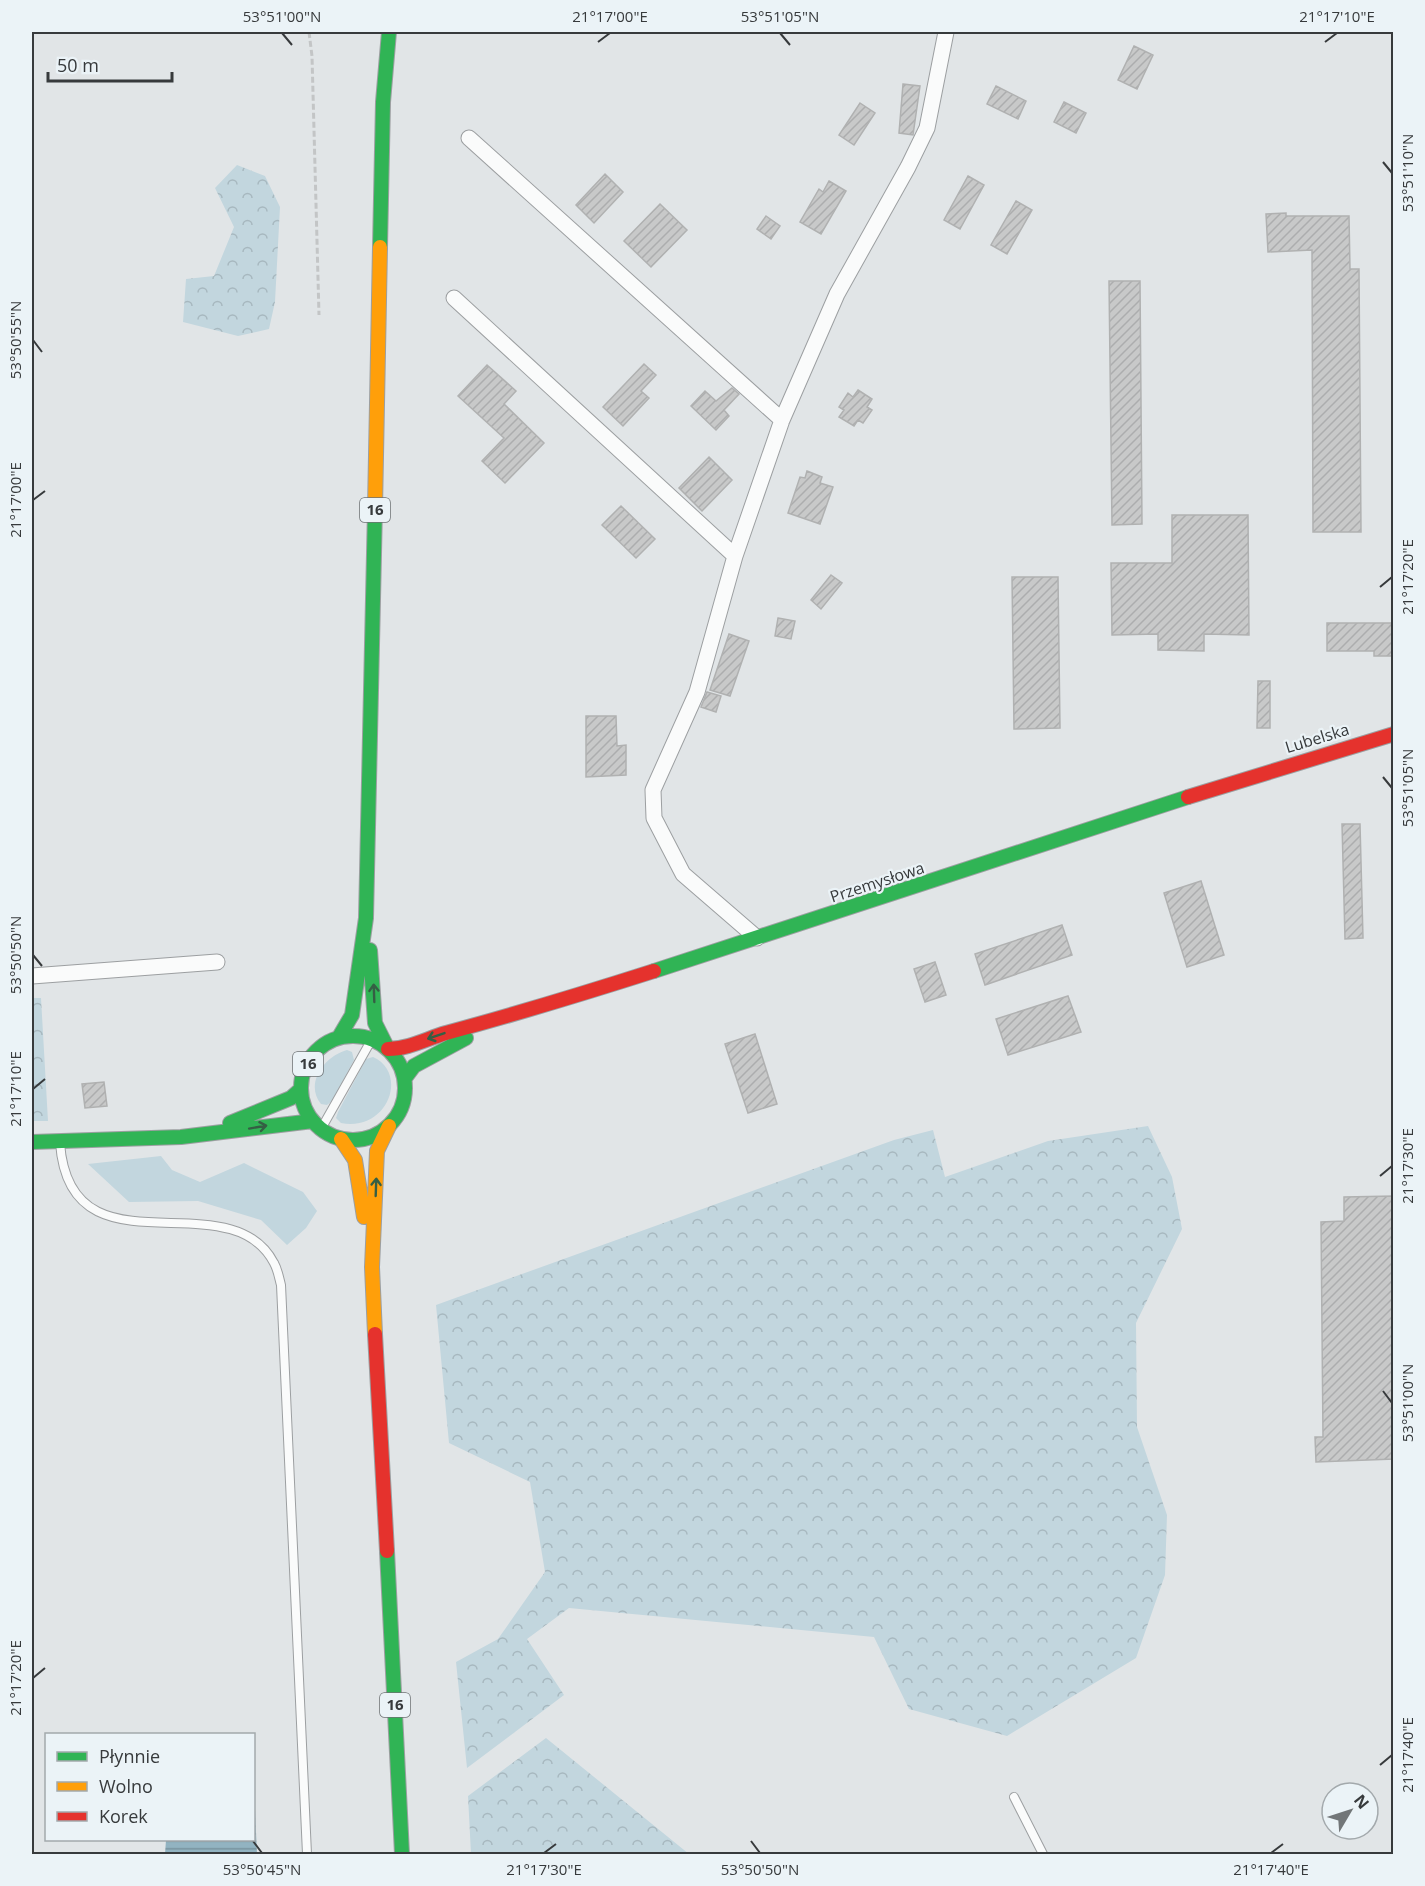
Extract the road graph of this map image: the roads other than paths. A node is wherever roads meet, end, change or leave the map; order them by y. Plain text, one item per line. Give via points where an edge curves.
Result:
1 (379, 32) edge
2 (388, 32) edge
3 (942, 34) edge
4 (383, 102) junction
5 (469, 138) dead end
6 (454, 298) dead end
7 (782, 420) junction
8 (735, 556) junction
9 (1394, 734) edge
10 (1250, 776) joint
11 (366, 918) junction
12 (757, 938) junction
13 (217, 962) dead end
14 (32, 976) edge
15 (513, 1016) junction
16 (339, 1037) junction
17 (372, 1039) junction
18 (388, 1048) junction
19 (405, 1078) junction
20 (301, 1089) junction
21 (317, 1125) junction
22 (389, 1126) junction
23 (204, 1133) junction
24 (341, 1139) junction
25 (32, 1142) edge
26 (60, 1142) junction
27 (372, 1267) junction
28 (1014, 1797) dead end
29 (307, 1854) edge
30 (402, 1854) edge
31 (1043, 1854) edge

1 - 4 main road, 16
2 - 4 main road, 16
3 - 7 street via 927,128 837,294
4 - 11 main road, 16
5 - 7 street
6 - 8 street
7 - 8 street
8 - 12 street via 697,692 653,790 654,818 683,874
9 - 10 main road, Lubelska
10 - 12 main road, Przemysłowa
11 - 16 main road, 16 via 352,1016
18 -> 11 main road, 16 via 375,1023
12 - 15 main road, Przemysłowa
13 - 14 street
15 -> 18 main road, Przemysłowa via 399,1049
15 - 19 main road, Przemysłowa via 436,1053 414,1066
16 - 17 main road, 16 via 356,1035
16 - 20 main road, 16 via 311,1057
17 - 18 main road, 16
17 - 21 lane
18 - 19 main road, 16
19 - 22 main road, 16 via 400,1112
20 - 21 main road, 16 via 304,1106
20 - 23 main road via 291,1098
23 -> 21 main road
21 - 24 main road
22 - 24 main road via 367,1138
27 -> 22 main road, 16 via 377,1151
23 - 26 main road
24 - 27 main road, 16 via 355,1160
25 - 26 main road
26 - 29 lane via 61,1162 70,1185 105,1216 131,1222 218,1226 241,1233 274,1263 281,1285
27 - 30 main road, 16
28 - 31 lane

